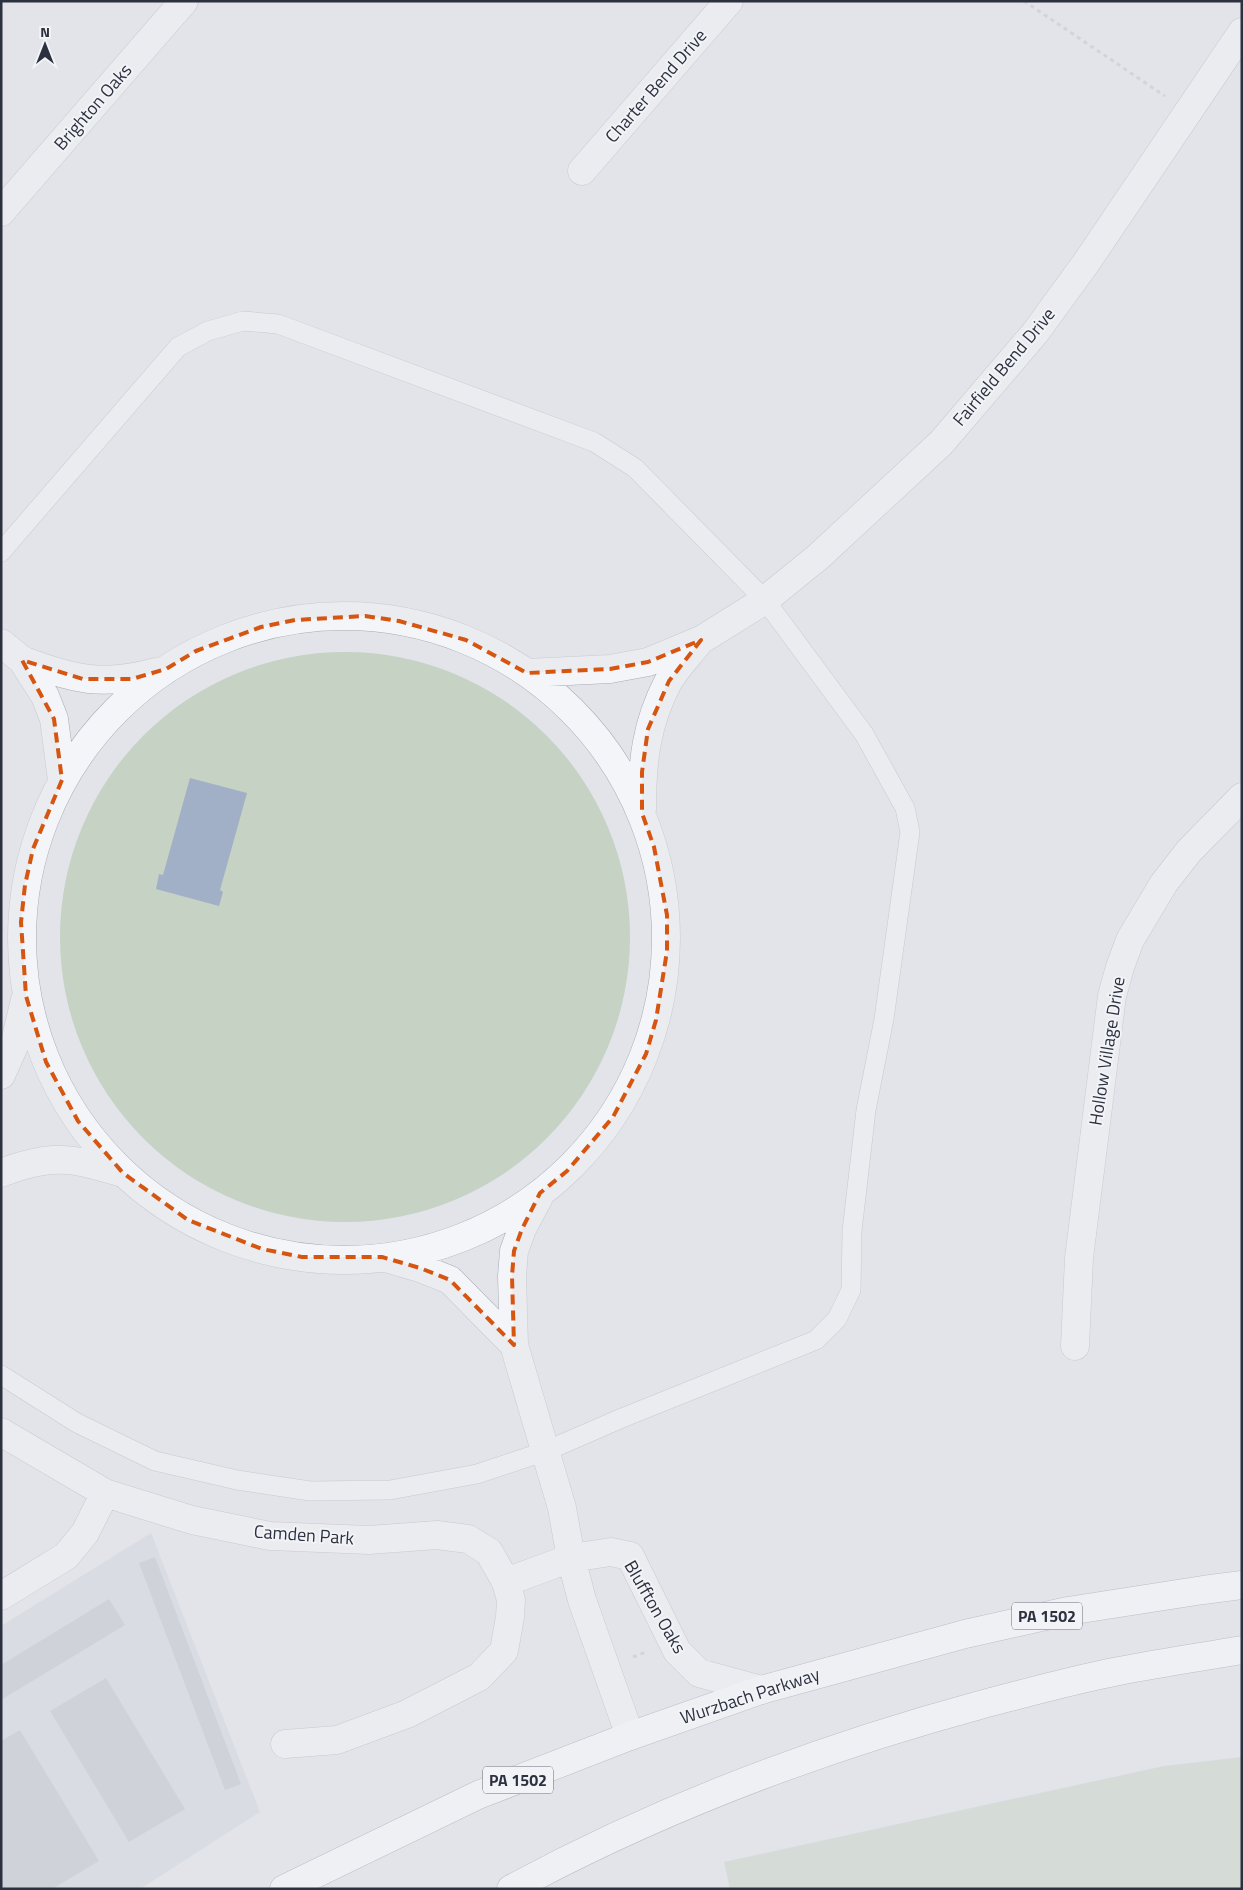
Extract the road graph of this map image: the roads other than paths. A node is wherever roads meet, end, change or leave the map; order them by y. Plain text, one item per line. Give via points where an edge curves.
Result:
1 (184, 1) edge
2 (729, 1) edge
3 (1242, 32) edge
4 (582, 171) dead end
5 (1, 212) edge
6 (1, 552) edge
7 (765, 600) junction
8 (701, 640) junction
9 (1, 643) edge
10 (22, 660) junction
11 (166, 669) junction
12 (527, 673) junction
13 (62, 780) junction
14 (1242, 797) edge
15 (642, 813) junction
16 (26, 996) junction
17 (1, 1074) edge
18 (1, 1173) edge
19 (123, 1173) junction
20 (540, 1193) junction
21 (382, 1257) junction
22 (514, 1345) junction
23 (1075, 1346) dead end
24 (1, 1375) edge
25 (1, 1432) edge
26 (548, 1459) junction
27 (105, 1493) junction
28 (572, 1558) junction
29 (506, 1582) junction
30 (1242, 1585) edge
31 (1, 1596) edge
32 (1242, 1650) edge
33 (761, 1690) junction
34 (630, 1736) junction
35 (285, 1744) dead end
36 (284, 1889) edge
37 (511, 1889) edge

1 - 5 street, Brighton Oaks
2 - 4 street, Charter Bend Drive
3 - 7 street, Fairfield Bend Drive via 1035,334 941,442 818,557
6 - 7 lane via 178,347 208,331 243,321 278,324 594,442 635,468
7 - 8 street, Fairfield Bend Drive
7 - 26 lane via 864,734 905,808 910,832 884,1019 866,1110 852,1231 851,1290 837,1319 816,1340 622,1418
8 - 12 street, Fairfield Bend Drive via 648,662 610,670
8 - 15 street, Fairfield Bend Drive via 669,681 648,729 642,772
9 - 10 street
10 - 11 street via 83,679 132,679
10 - 13 street via 45,696 54,719
11 - 12 street, Fairfield Bend Drive via 196,652 261,627 304,619 364,616 433,628 497,654
11 - 13 street, Fairfield Bend Drive via 108,718
12 - 15 street, Fairfield Bend Drive via 563,701 595,734 621,772
13 - 16 street, Fairfield Bend Drive via 33,849 25,885 21,922
14 - 23 street, Hollow Village Drive via 1189,851 1164,882 1130,940 1120,967 1112,996 1080,1248
15 - 20 street, Fairfield Bend Drive via 654,846 667,916 664,986 656,1020 646,1054 613,1117 567,1171
16 - 17 street, Fairfield Bend Drive via 14,1046
16 - 19 street, Fairfield Bend Drive via 34,1029 60,1092 84,1128
18 - 19 street, Fairfield Bend Drive via 53,1158 82,1161
19 - 21 street, Fairfield Bend Drive via 188,1220 225,1237 302,1257
20 - 21 street, Fairfield Bend Drive via 512,1213 449,1242
20 - 22 street via 514,1251
21 - 22 street via 450,1280
22 - 26 street
24 - 26 lane via 78,1423 155,1462 255,1483 310,1491 390,1490
25 - 27 street, Camden Park
26 - 28 street
27 - 29 street, Camden Park via 192,1520 270,1536 368,1540 437,1535 468,1539 489,1552
27 - 31 street via 85,1533 66,1556
28 - 29 street
28 - 33 street, Bluffton Oaks via 611,1552 630,1556 677,1651 699,1674
28 - 34 street via 582,1600
29 - 35 street, Camden Park via 511,1600 504,1651 479,1676 407,1714 337,1740
30 - 33 highway, Wurzbach Parkway / PA 1502 via 1077,1610 1012,1624 937,1641
32 - 37 highway via 1118,1671 916,1722 795,1762 665,1814
33 - 34 highway, Wurzbach Parkway / PA 1502
34 - 36 highway, Wurzbach Parkway / PA 1502 via 478,1795

